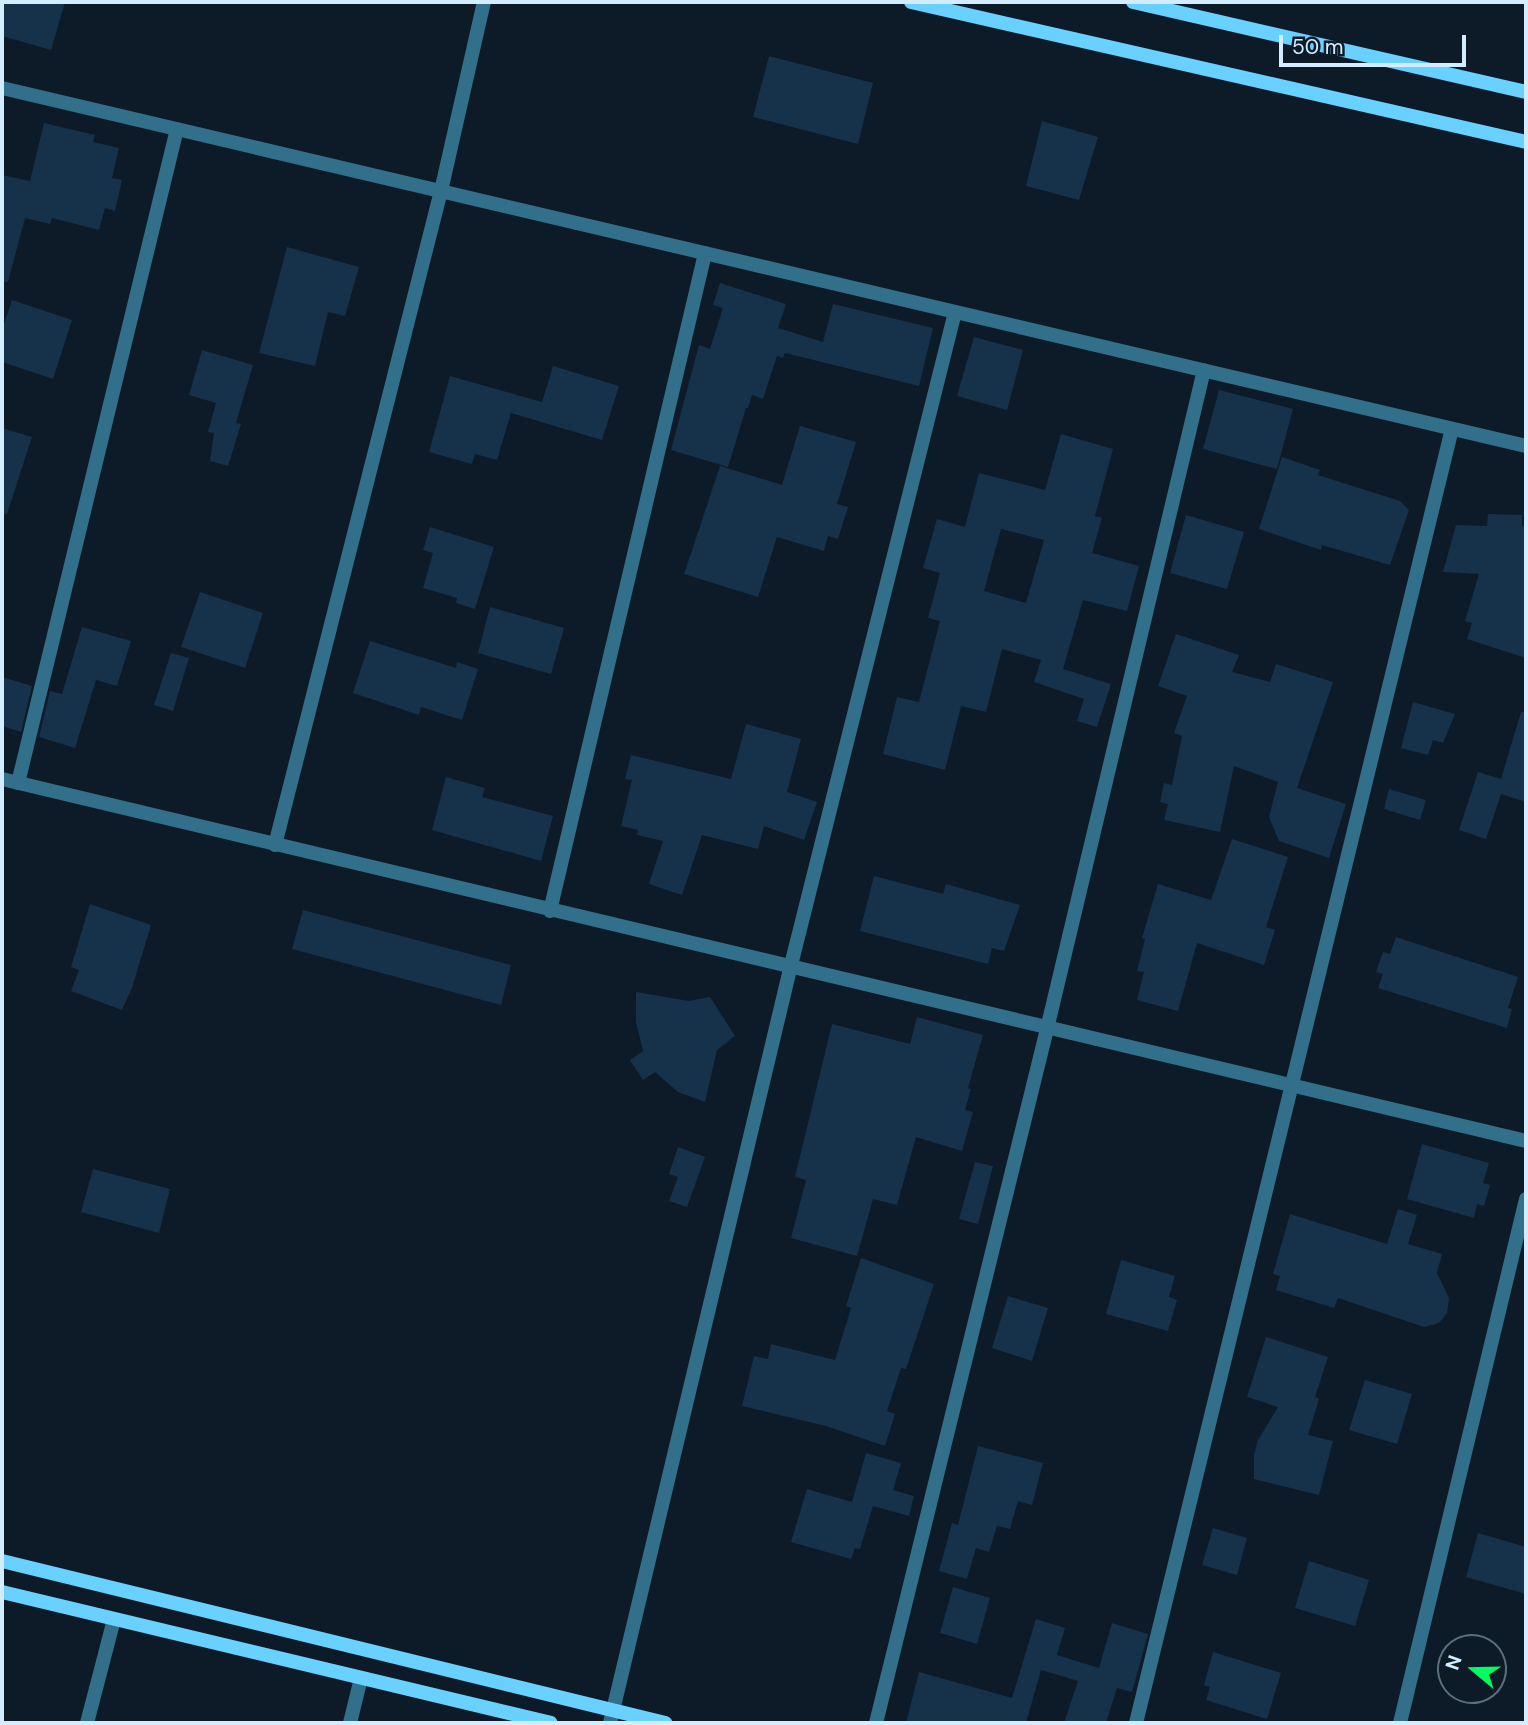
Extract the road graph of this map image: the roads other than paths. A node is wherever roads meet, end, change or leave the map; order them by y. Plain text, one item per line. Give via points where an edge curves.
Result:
1 (484, 2) edge
2 (911, 2) edge
3 (1133, 2) edge
4 (2, 88) edge
5 (1526, 92) edge
6 (177, 129) junction
7 (1526, 142) edge
8 (441, 191) junction
9 (705, 253) junction
10 (955, 312) junction
11 (1204, 370) junction
12 (1452, 429) junction
13 (1526, 446) edge
14 (2, 779) edge
15 (18, 783) junction
16 (275, 845) junction
17 (551, 911) junction
18 (790, 969) junction
19 (1047, 1029) junction
20 (1293, 1086) junction
21 (1526, 1141) edge
22 (1526, 1199) edge
23 (2, 1561) edge
24 (2, 1592) edge
25 (114, 1619) junction
26 (361, 1678) junction
27 (611, 1717) edge
28 (87, 1723) edge
29 (350, 1723) edge
30 (551, 1723) edge
31 (665, 1723) edge
32 (876, 1723) edge
33 (1136, 1723) edge
34 (1400, 1723) edge

1 - 8 street
2 - 7 main road
3 - 5 main road
4 - 6 street
6 - 8 street
6 - 15 street
8 - 9 street
8 - 16 street
9 - 10 street
9 - 17 street
10 - 11 street
10 - 18 street
11 - 12 street
11 - 19 street
12 - 13 street
12 - 20 street
14 - 15 street
15 - 16 street
16 - 17 street
17 - 18 street
18 - 19 street
18 - 27 street
19 - 20 street
19 - 32 street
20 - 21 street
20 - 33 street
22 - 34 street
23 - 27 main road
24 - 25 main road
25 - 26 main road
25 - 28 street
26 - 29 street
26 - 30 main road
27 - 31 main road

